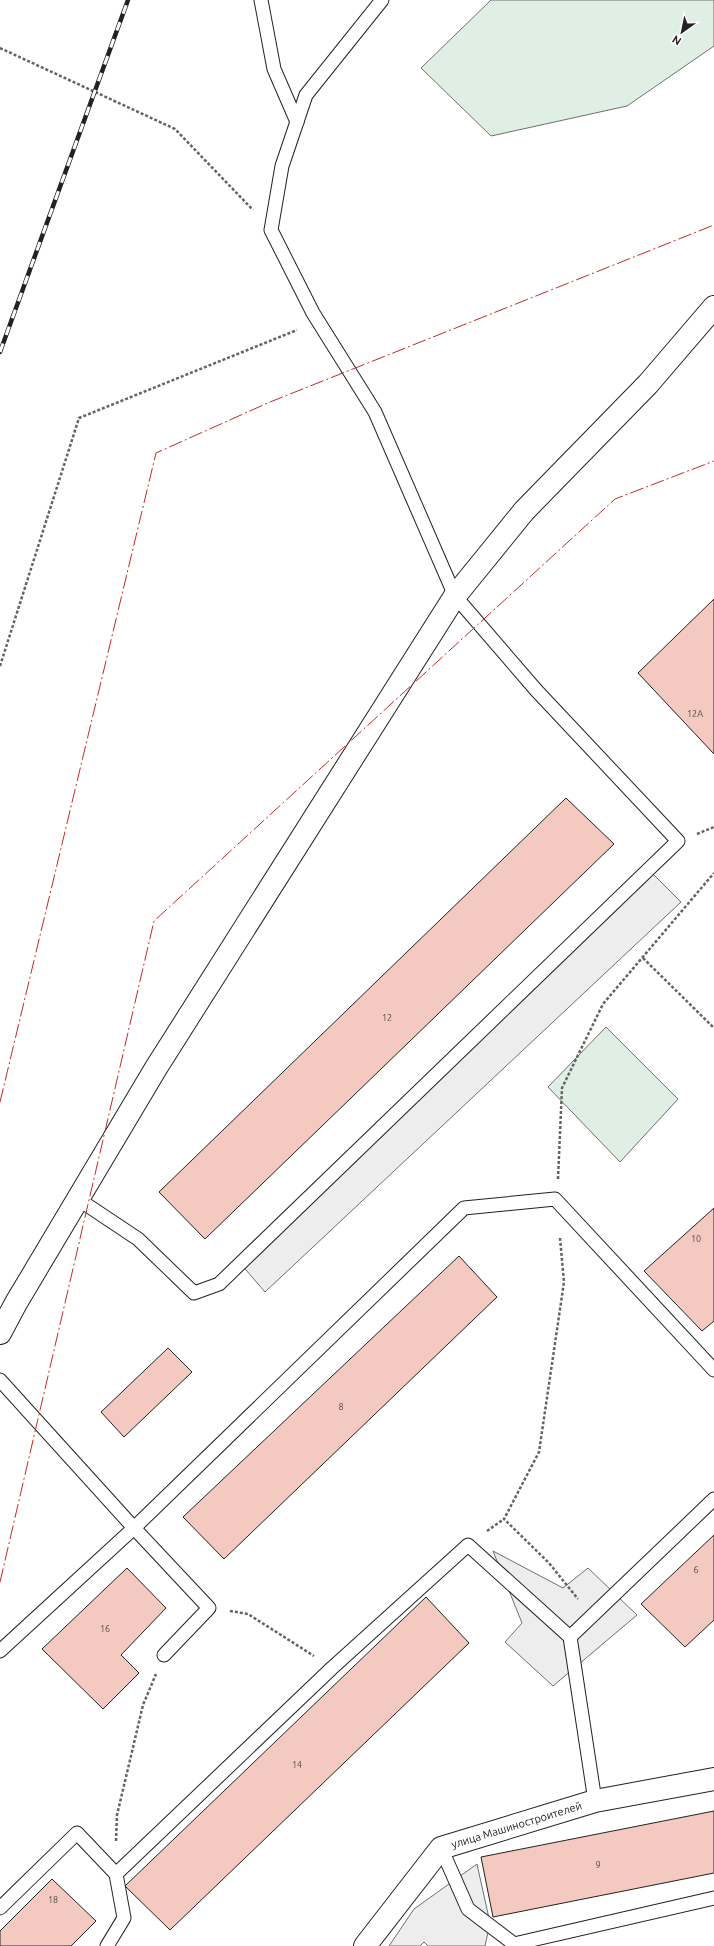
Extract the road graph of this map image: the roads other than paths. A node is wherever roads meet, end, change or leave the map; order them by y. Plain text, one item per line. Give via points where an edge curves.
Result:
1 (262, 0) edge
2 (382, 0) edge
3 (297, 122) junction
4 (714, 307) edge
5 (455, 596) junction
6 (78, 1199) junction
7 (0, 1333) edge
8 (714, 1369) edge
9 (0, 1380) edge
10 (714, 1499) edge
11 (134, 1528) junction
12 (570, 1637) junction
13 (0, 1651) edge
14 (164, 1655) road end
15 (714, 1779) edge
16 (595, 1801) junction
17 (441, 1848) junction
18 (116, 1874) junction
19 (714, 1898) edge
20 (0, 1908) edge
21 (513, 1945) edge
22 (107, 1946) edge
23 (365, 1946) edge

1 - 3 lane via 274,69
2 - 3 lane via 306,95
3 - 5 lane via 282,166 271,230 318,321 376,412
4 - 5 street via 648,384 524,510
5 - 6 street via 156,1068
5 - 6 lane via 536,690 678,841 219,1284 194,1293 138,1239
6 - 7 street
8 - 11 lane via 555,1199 464,1208
9 - 11 lane
10 - 12 lane
11 - 13 lane
11 - 14 lane via 209,1608
12 - 16 lane
12 - 18 lane via 468,1545 332,1668
15 - 16 street, улица Машиностроителей
16 - 17 street, улица Машиностроителей
17 - 21 lane via 468,1909
17 - 23 street, улица Машиностроителей
18 - 20 lane via 77,1834
18 - 22 lane via 124,1918
19 - 21 lane

